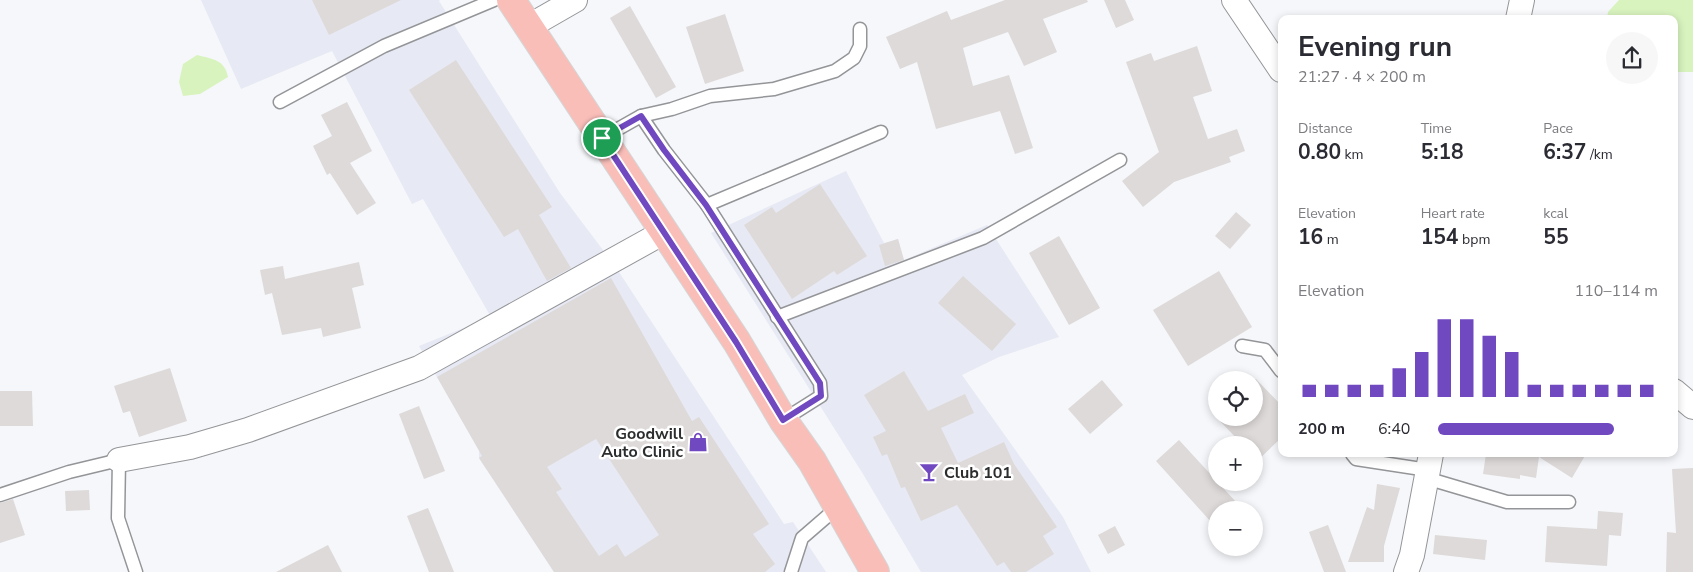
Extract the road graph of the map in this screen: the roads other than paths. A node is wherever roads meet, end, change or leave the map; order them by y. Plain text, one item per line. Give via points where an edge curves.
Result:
1 (494, 0) edge
2 (511, 0) edge
3 (575, 0) edge
4 (1234, 0) edge
5 (1522, 0) edge
6 (1519, 15) edge
7 (528, 27) junction
8 (860, 29) dead end
9 (1278, 66) edge
10 (280, 102) dead end
11 (641, 116) junction
12 (881, 132) dead end
13 (602, 138) junction
14 (1120, 160) dead end
15 (706, 205) junction
16 (664, 232) junction
17 (776, 317) junction
18 (1242, 346) dead end
19 (1278, 367) edge
20 (1678, 394) edge
21 (1693, 407) edge
22 (783, 420) junction
23 (1354, 457) edge
24 (119, 460) junction
25 (1428, 467) edge
26 (0, 495) edge
27 (1569, 502) dead end
28 (839, 506) junction
29 (136, 572) edge
30 (791, 572) edge
31 (875, 572) edge
32 (1406, 572) edge

1 - 10 lane via 384,46
2 - 7 main road
3 - 7 street
4 - 9 street
5 - 6 street
7 - 13 main road
8 - 11 lane via 860,46 854,58 835,71 774,89 710,96
11 - 13 lane
11 - 15 lane
12 - 15 lane
13 - 16 main road
14 - 17 lane via 983,238
15 - 17 lane
16 - 22 main road
16 - 24 street via 419,368 248,430 190,447
17 - 22 lane via 820,383 821,396
18 - 19 lane via 1265,350
20 - 21 street
22 - 28 main road
23 - 25 lane
24 - 26 lane via 69,472
24 - 29 lane via 118,518
25 - 27 lane via 1507,502
25 - 32 street
28 - 30 lane via 802,538
28 - 31 main road

